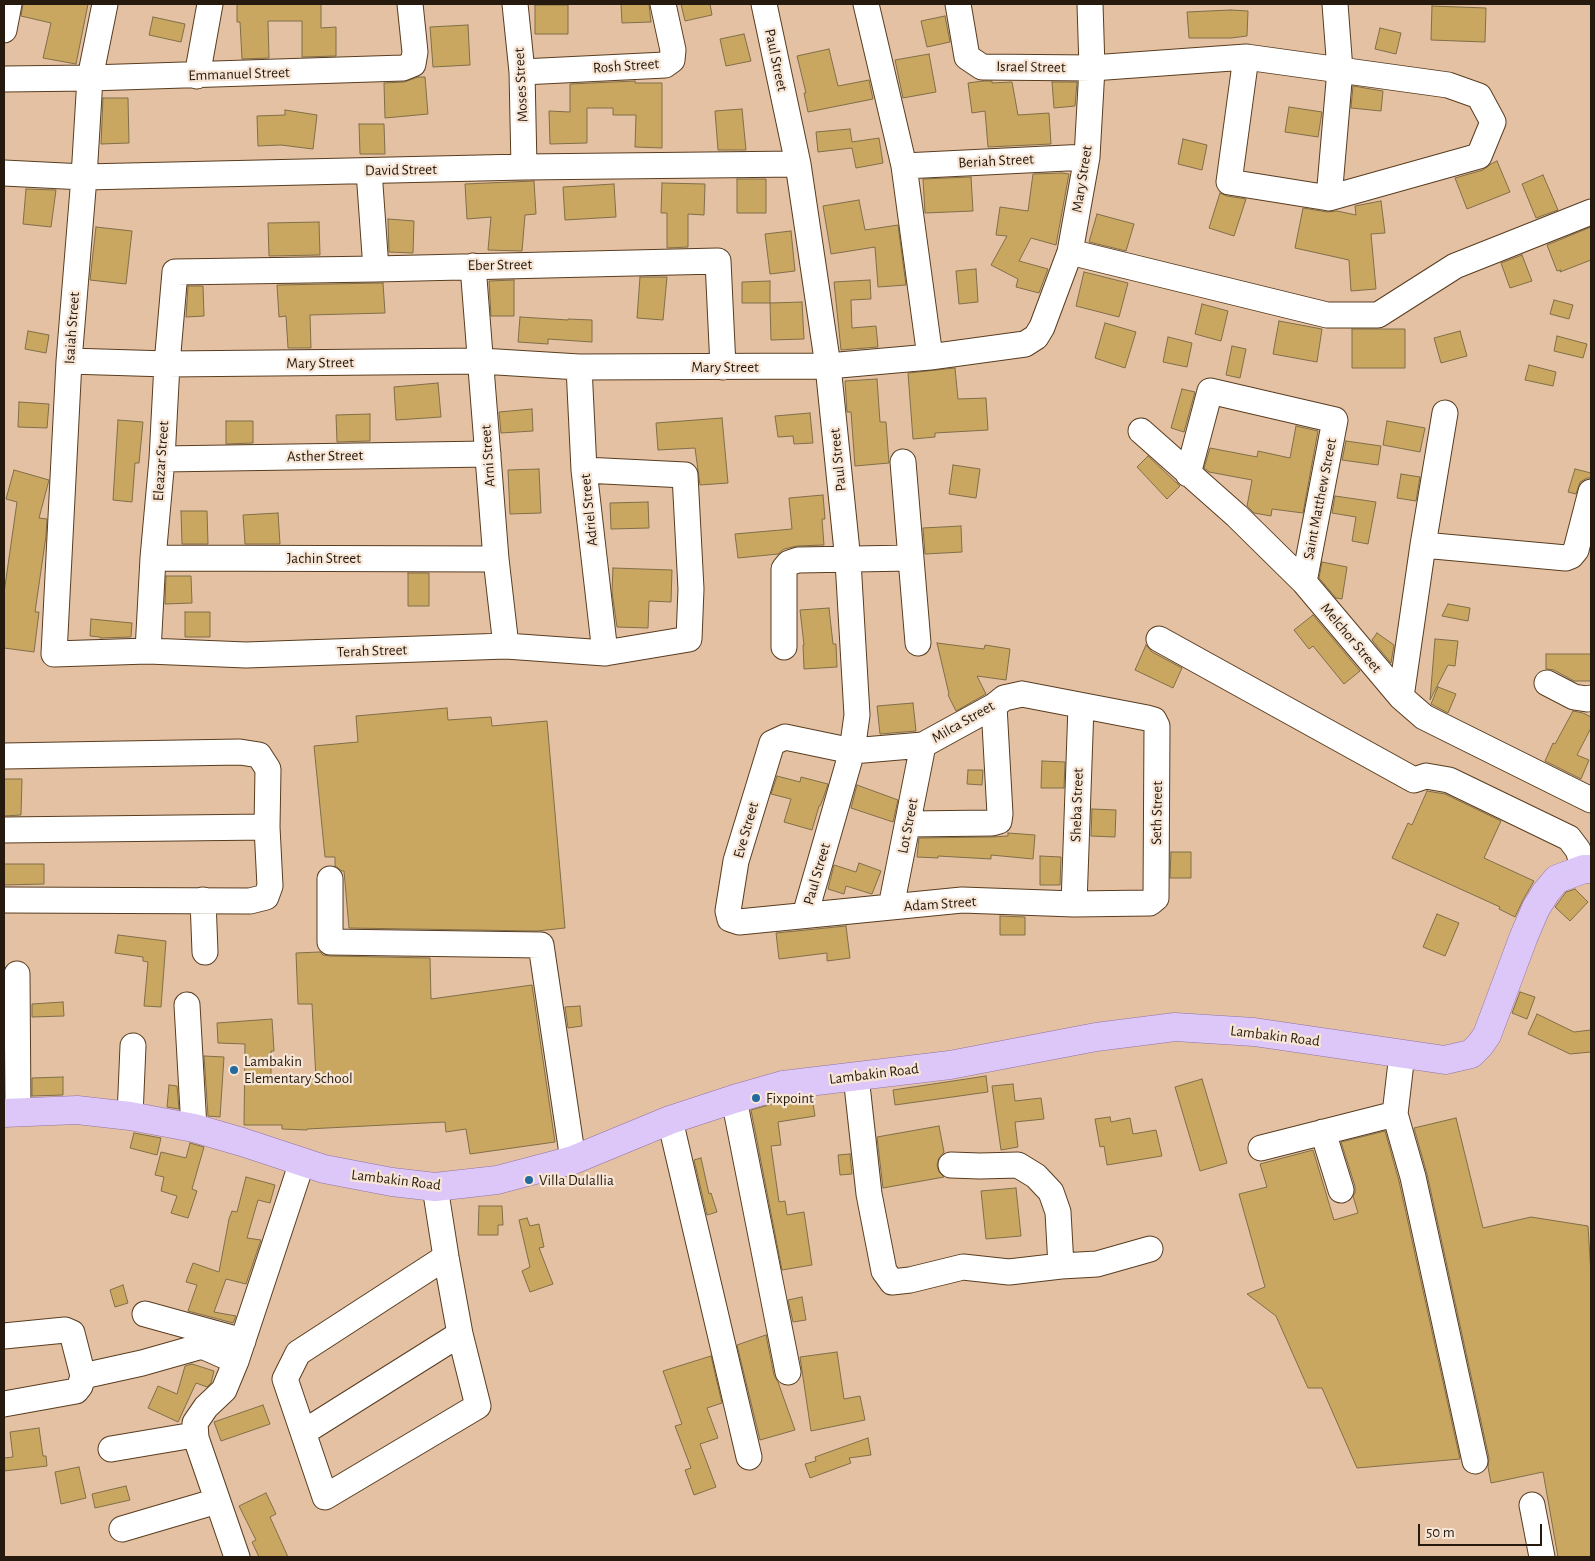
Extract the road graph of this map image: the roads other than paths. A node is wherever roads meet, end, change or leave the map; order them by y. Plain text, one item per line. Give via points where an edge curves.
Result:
1 (8, 4) edge
2 (105, 4) edge
3 (210, 4) edge
4 (410, 4) edge
5 (515, 4) edge
6 (663, 4) edge
7 (764, 4) edge
8 (866, 4) edge
9 (958, 4) edge
10 (1090, 4) edge
11 (1335, 4) edge
12 (4, 30) edge
13 (1246, 57) junction
14 (1092, 68) junction
15 (1340, 70) junction
16 (522, 72) junction
17 (197, 76) junction
18 (90, 78) junction
19 (4, 79) edge
20 (1088, 157) junction
21 (798, 164) junction
22 (904, 166) junction
23 (524, 167) junction
24 (369, 171) junction
25 (4, 174) edge
26 (84, 177) junction
27 (1329, 198) junction
28 (1591, 212) edge
29 (1070, 252) junction
30 (473, 266) junction
31 (376, 269) junction
32 (176, 272) joint
33 (930, 357) junction
34 (69, 361) junction
35 (481, 361) junction
36 (167, 364) junction
37 (828, 366) junction
38 (579, 367) junction
39 (723, 367) junction
40 (1445, 413) dead end
41 (1141, 431) dead end
42 (488, 454) junction
43 (162, 459) junction
44 (903, 462) dead end
45 (584, 470) junction
46 (1188, 474) junction
47 (1591, 492) edge
48 (1423, 546) junction
49 (153, 558) junction
50 (910, 558) junction
51 (496, 559) junction
52 (848, 561) junction
53 (1304, 582) junction
54 (1159, 639) dead end
55 (918, 644) dead end
56 (506, 646) junction
57 (784, 647) dead end
58 (148, 651) junction
59 (605, 653) junction
60 (54, 654) joint
61 (1546, 683) dead end
62 (1401, 697) junction
63 (1591, 698) edge
64 (994, 706) junction
65 (1081, 706) junction
66 (1154, 720) joint
67 (772, 743) joint
68 (923, 745) junction
69 (852, 751) junction
70 (4, 756) edge
71 (1591, 800) edge
72 (909, 824) junction
73 (267, 827) junction
74 (4, 830) edge
75 (1588, 869) edge
76 (330, 879) dead end
77 (4, 900) edge
78 (203, 900) junction
79 (1074, 904) junction
80 (1150, 904) joint
81 (891, 907) junction
82 (805, 916) junction
83 (730, 919) joint
84 (206, 952) dead end
85 (17, 974) dead end
86 (187, 1005) dead end
87 (133, 1046) dead end
88 (1402, 1054) junction
89 (856, 1076) junction
90 (734, 1099) junction
91 (11, 1113) edge
92 (1395, 1114) junction
93 (130, 1116) junction
94 (670, 1120) junction
95 (194, 1128) junction
96 (1323, 1132) junction
97 (1261, 1148) dead end
98 (573, 1160) junction
99 (302, 1162) junction
100 (951, 1165) dead end
101 (436, 1186) junction
102 (1340, 1190) dead end
103 (1150, 1249) dead end
104 (446, 1257) junction
105 (1061, 1266) junction
106 (145, 1314) dead end
107 (460, 1334) junction
108 (4, 1336) edge
109 (239, 1351) junction
110 (788, 1372) dead end
111 (83, 1376) junction
112 (4, 1404) edge
113 (304, 1432) junction
114 (196, 1438) junction
115 (111, 1449) dead end
116 (749, 1457) dead end
117 (1475, 1461) dead end
118 (217, 1501) junction
119 (1532, 1505) dead end
120 (122, 1528) dead end
121 (237, 1557) edge
122 (1542, 1557) edge

1 - 12 street
2 - 18 street, Isaiah Street
3 - 17 street
4 - 17 street, Emmanuel Street via 415,52 413,64 403,68
5 - 16 street, Moses Street
6 - 16 street, Rosh Street via 673,50 672,60 664,65
7 - 21 street, Paul Street
8 - 22 street
9 - 14 street, Israel Street via 967,56 982,67
10 - 14 street, Mary Street
11 - 15 street
13 - 14 street, Israel Street
13 - 15 street, Israel Street
13 - 27 street via 1229,182
14 - 20 street, Mary Street
15 - 27 street
15 - 27 street, Israel Street via 1448,85 1479,96 1492,122 1479,156
16 - 23 street, Moses Street
17 - 18 street, Emmanuel Street
18 - 19 street, Emmanuel Street
18 - 26 street, Isaiah Street
20 - 22 street, Beriah Street
20 - 29 street, Mary Street
21 - 23 street, David Street
21 - 37 street, Paul Street
22 - 33 street
23 - 24 street, David Street
24 - 26 street, David Street
24 - 31 street
25 - 26 street, David Street
26 - 34 street, Isaiah Street
28 - 29 street via 1455,266 1378,315 1327,315
29 - 33 street, Mary Street via 1036,337 1025,344
30 - 31 street, Eber Street
30 - 35 street, Arni Street
30 - 39 street, Eber Street via 718,261
31 - 32 street, Eber Street
32 - 36 street, Eleazar Street
33 - 37 street, Mary Street
34 - 36 street, Mary Street
34 - 60 street, Isaiah Street
35 - 36 street, Mary Street
35 - 38 street, Mary Street
35 - 42 street, Arni Street
36 - 43 street, Eleazar Street
37 - 39 street, Mary Street
37 - 52 street, Paul Street
38 - 39 street, Mary Street
38 - 45 street, Adriel Street
40 - 48 street
41 - 46 street, Melchor Street
42 - 43 street, Asther Street
42 - 51 street, Arni Street
43 - 49 street, Eleazar Street
44 - 50 street
45 - 59 street, Adriel Street
45 - 59 street, Terah Street via 685,475 691,589 690,639
46 - 53 street, Melchor Street via 1237,516
46 - 53 street, Saint Matthew Street via 1210,391 1335,420
47 - 48 street via 1576,550 1566,558
48 - 62 street
49 - 51 street, Jachin Street
49 - 58 street, Eleazar Street
50 - 52 street
50 - 55 street
51 - 56 street, Arni Street
52 - 57 street via 798,560 784,569
52 - 69 street, Paul Street via 857,715
53 - 62 street, Melchor Street
54 - 75 street via 1414,780 1426,776 1449,780 1569,838
56 - 58 street, Terah Street via 246,655
56 - 59 street, Terah Street
58 - 60 street, Terah Street
61 - 63 street via 1574,697
62 - 71 street, Melchor Street via 1424,717
64 - 65 street, Milca Street via 1004,698 1022,694
64 - 68 street, Milca Street
64 - 72 street via 998,821
65 - 66 street, Milca Street
65 - 79 street, Sheba Street
66 - 80 street, Seth Street via 1158,726 1156,898
67 - 69 street, Milca Street via 785,737
67 - 83 street, Eve Street via 736,861 728,911
68 - 69 street, Milca Street
68 - 72 street, Lot Street
69 - 82 street, Paul Street
70 - 73 street via 240,752 259,755 268,769
72 - 81 street, Lot Street
73 - 74 street
73 - 78 street via 270,886 266,897 250,901
75 - 88 main road, Lambakin Road via 1557,879 1541,900 1487,1035 1480,1045 1470,1054 1445,1060
76 - 98 street via 330,942 541,945
77 - 78 street
78 - 84 street
79 - 80 street, Adam Street
79 - 81 street, Adam Street via 962,900
81 - 82 street, Adam Street
82 - 83 street, Adam Street via 739,922
85 - 91 street
86 - 95 street
87 - 93 street
88 - 89 main road, Lambakin Road via 1254,1032 1175,1027 1096,1037 950,1065
88 - 92 street
89 - 90 main road, Lambakin Road via 783,1085
89 - 105 street via 869,1194 884,1271 892,1282 963,1267 1009,1272
90 - 94 main road, Lambakin Road
90 - 110 street
91 - 93 main road, Lambakin Road via 77,1110
92 - 96 street
92 - 117 street via 1413,1178
93 - 95 main road, Lambakin Road
94 - 98 main road, Lambakin Road
94 - 116 street
95 - 99 main road, Lambakin Road
96 - 97 street
96 - 102 street
98 - 101 main road, Lambakin Road via 497,1180
99 - 101 main road, Lambakin Road via 358,1177
99 - 109 street
100 - 105 street via 1018,1165 1036,1176 1051,1192 1058,1212
101 - 104 street
103 - 105 street via 1097,1264
104 - 107 street
104 - 113 street via 298,1353 285,1379
106 - 109 street
107 - 113 street
107 - 113 street via 478,1406 325,1497
108 - 111 street via 65,1330 72,1333
109 - 111 street via 202,1346
109 - 114 street via 224,1390 195,1423
111 - 112 street via 76,1390
114 - 115 street via 188,1436
114 - 118 street
118 - 120 street
118 - 121 street
119 - 122 street

